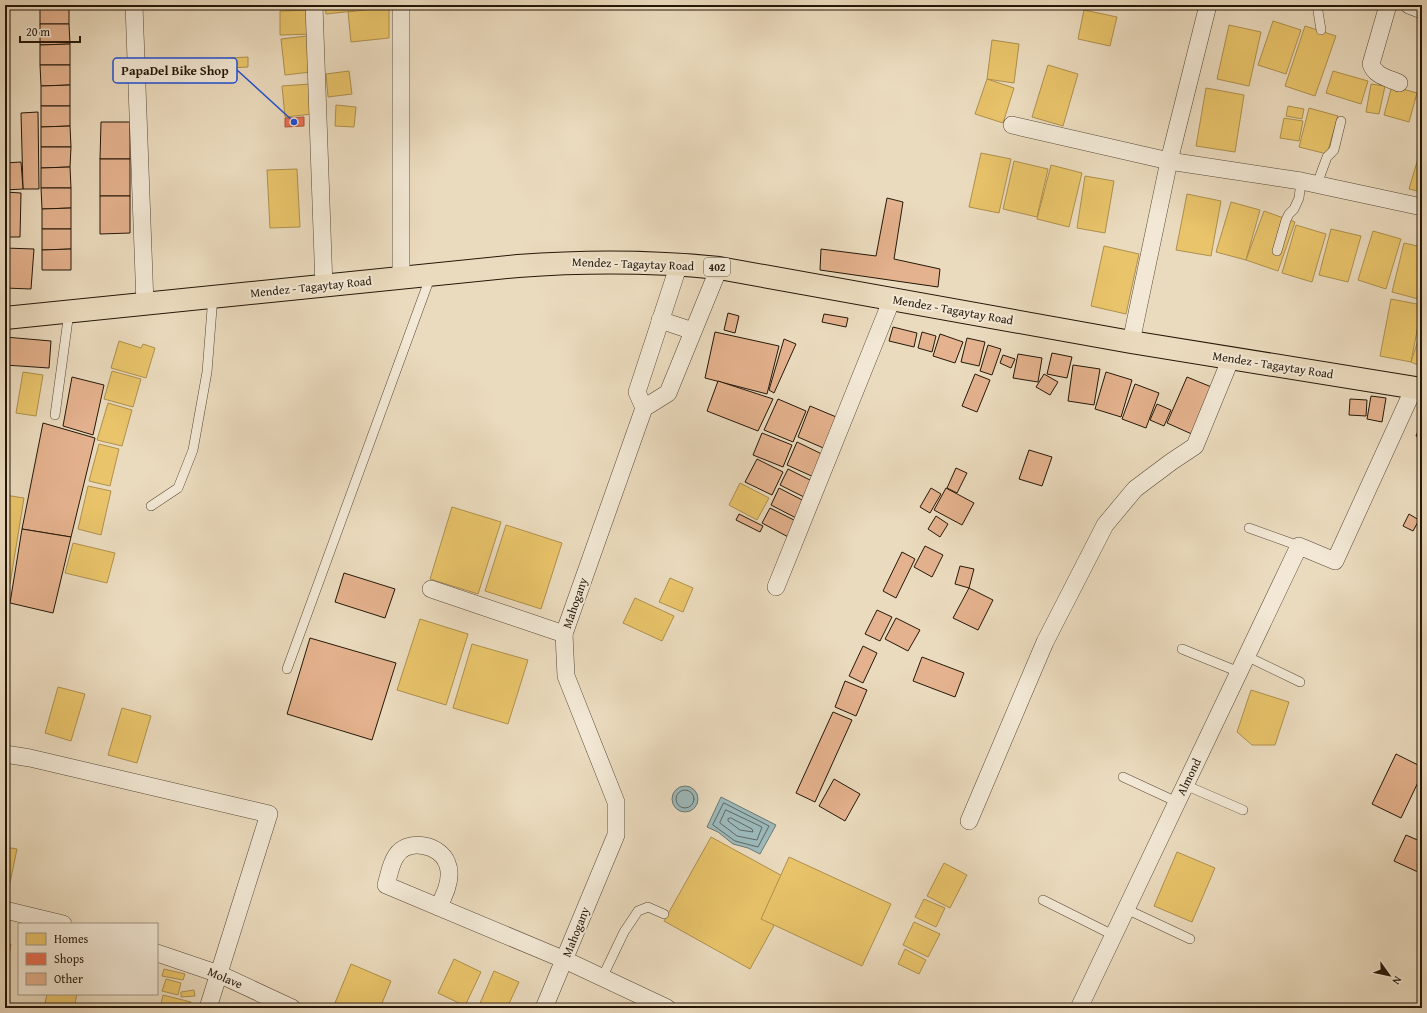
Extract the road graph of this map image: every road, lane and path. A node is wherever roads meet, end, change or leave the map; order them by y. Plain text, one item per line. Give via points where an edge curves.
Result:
1 (134, 5) edge
2 (314, 5) edge
3 (401, 5) edge
4 (1208, 5) edge
5 (1317, 5) edge
6 (1388, 5) edge
7 (1409, 5) edge
8 (1422, 10) edge
9 (1321, 30) dead end
10 (1399, 83) dead end
11 (1342, 121) dead end
12 (1012, 125) dead end
13 (1169, 161) junction
14 (1309, 183) junction
15 (1422, 208) edge
16 (1277, 251) dead end
17 (678, 264) junction
18 (719, 268) junction
19 (432, 274) junction
20 (401, 277) junction
21 (324, 287) junction
22 (213, 296) junction
23 (892, 299) junction
24 (145, 304) junction
25 (69, 312) junction
26 (5, 318) edge
27 (660, 320) junction
28 (693, 331) junction
29 (1131, 342) junction
30 (1231, 358) junction
31 (1418, 388) edge
32 (644, 408) junction
33 (55, 415) dead end
34 (151, 506) dead end
35 (1249, 528) dead end
36 (1299, 546) junction
37 (776, 587) dead end
38 (431, 589) dead end
39 (564, 634) junction
40 (1182, 649) dead end
41 (1246, 656) junction
42 (286, 669) dead end
43 (1239, 672) junction
44 (1300, 682) dead end
45 (5, 754) edge
46 (1123, 777) dead end
47 (1185, 785) junction
48 (1177, 802) junction
49 (1243, 810) dead end
50 (969, 821) dead end
51 (1043, 900) dead end
52 (438, 907) dead end
53 (1126, 909) junction
54 (5, 910) edge
55 (664, 914) dead end
56 (58, 923) edge
57 (1113, 935) junction
58 (1190, 939) dead end
59 (158, 953) edge
60 (565, 960) junction
61 (219, 974) junction
62 (602, 978) junction
63 (208, 1008) edge
64 (292, 1008) edge
65 (544, 1008) edge
66 (667, 1008) edge
67 (1079, 1008) edge

1 - 24 street
2 - 21 street
3 - 20 street
4 - 13 street
5 - 9 lane
6 - 10 street via 1371,64 1378,75
7 - 8 street
11 - 14 lane via 1334,150
12 - 13 street
13 - 14 street
13 - 29 street
14 - 15 street
14 - 16 lane via 1286,220
17 - 18 main road, Mendez - Tagaytay Road / 402
17 - 19 main road, Mendez - Tagaytay Road / 402 via 575,262
17 - 27 street
18 - 23 main road, Mendez - Tagaytay Road / 402
18 - 28 street
19 - 20 main road, Mendez - Tagaytay Road / 402
19 - 42 lane
20 - 21 main road, Mendez - Tagaytay Road / 402
21 - 22 main road, Mendez - Tagaytay Road / 402
22 - 24 main road, Mendez - Tagaytay Road / 402
22 - 34 lane via 207,372 193,450 178,488
23 - 29 main road, Mendez - Tagaytay Road / 402
23 - 37 street
24 - 25 main road, Mendez - Tagaytay Road / 402
25 - 26 main road, Mendez - Tagaytay Road / 402
25 - 33 lane
27 - 28 street
27 - 32 street via 637,392
28 - 32 street via 668,393
29 - 30 main road, Mendez - Tagaytay Road / 402
30 - 31 main road, Mendez - Tagaytay Road / 402
30 - 50 street via 1195,446 1135,489 1105,526 1045,642
31 - 36 street via 1335,561
32 - 39 street, Mahogany
35 - 36 lane
36 - 41 street, Almond
38 - 39 street
39 - 60 street, Mahogany via 566,676 616,802 616,835
40 - 43 lane
41 - 43 street, Almond
41 - 44 lane
43 - 47 street, Almond
45 - 61 street via 269,814
46 - 48 lane
47 - 48 street, Almond
47 - 49 lane
48 - 53 street, Almond
51 - 57 lane
52 - 60 street
53 - 57 street, Almond
53 - 58 lane
54 - 56 street
55 - 62 lane via 648,907 638,911 624,932
57 - 67 street, Almond
59 - 61 street, Molave
60 - 62 street
60 - 65 street, Mahogany
61 - 63 street
61 - 64 street, Molave
62 - 66 street

